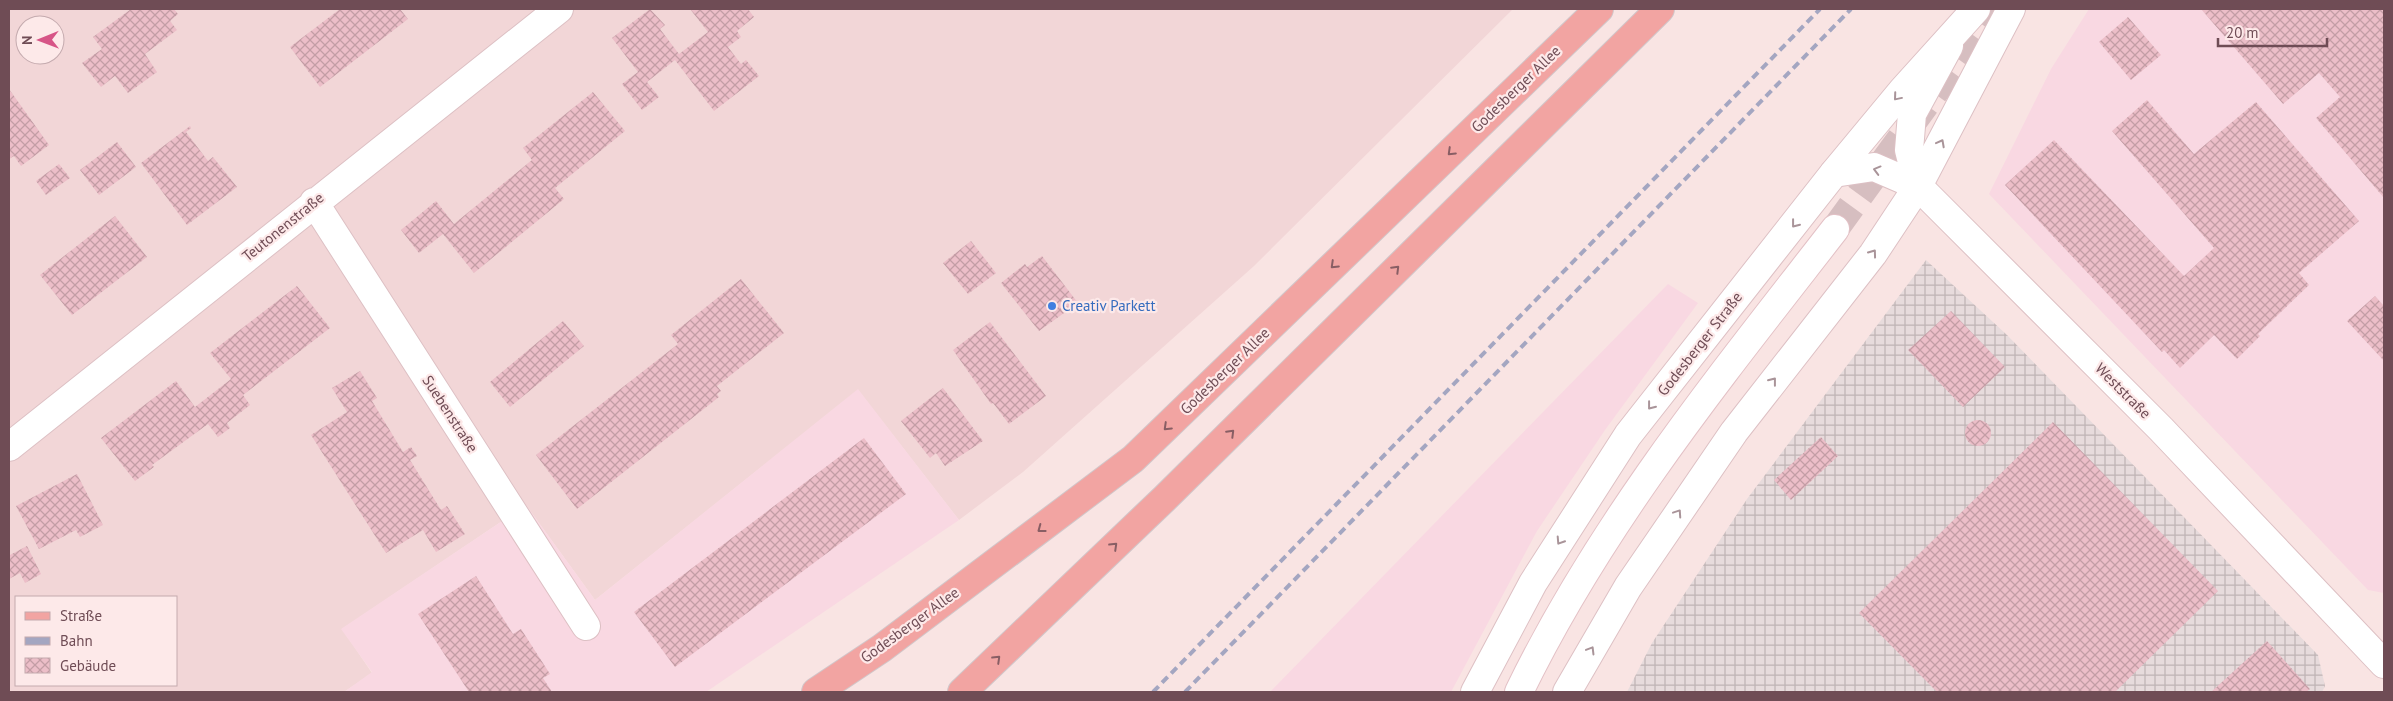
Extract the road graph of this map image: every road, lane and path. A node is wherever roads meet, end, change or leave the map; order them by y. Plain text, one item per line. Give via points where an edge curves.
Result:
1 (559, 9) edge
2 (1599, 9) edge
3 (1660, 9) edge
4 (2011, 9) edge
5 (1969, 15) edge
6 (1834, 173) junction
7 (1918, 186) junction
8 (314, 202) junction
9 (1834, 229) tunnel mouth
10 (9, 447) edge
11 (586, 626) dead end
12 (2384, 664) edge
13 (816, 692) edge
14 (962, 692) edge
15 (1475, 692) edge
16 (1519, 692) edge
17 (1567, 692) edge

1 - 8 street, Teutonenstraße
2 -> 13 main road, Godesberger Allee via 1133,460 882,648
14 -> 3 main road via 1165,498
7 -> 4 street
5 -> 6 street, Godesberger Straße
5 - 7 street, Godesberger Straße via 1912,114 1909,150
7 -> 6 street, Weststraße via 1874,167
6 -> 15 street, Godesberger Straße via 1628,435 1533,583
7 - 12 street, Weststraße via 2161,429
17 -> 7 street via 1628,587 1734,432 1873,254
8 - 10 street, Teutonenstraße
8 - 11 street, Suebenstraße
9 - 16 street via 1690,416 1599,548

